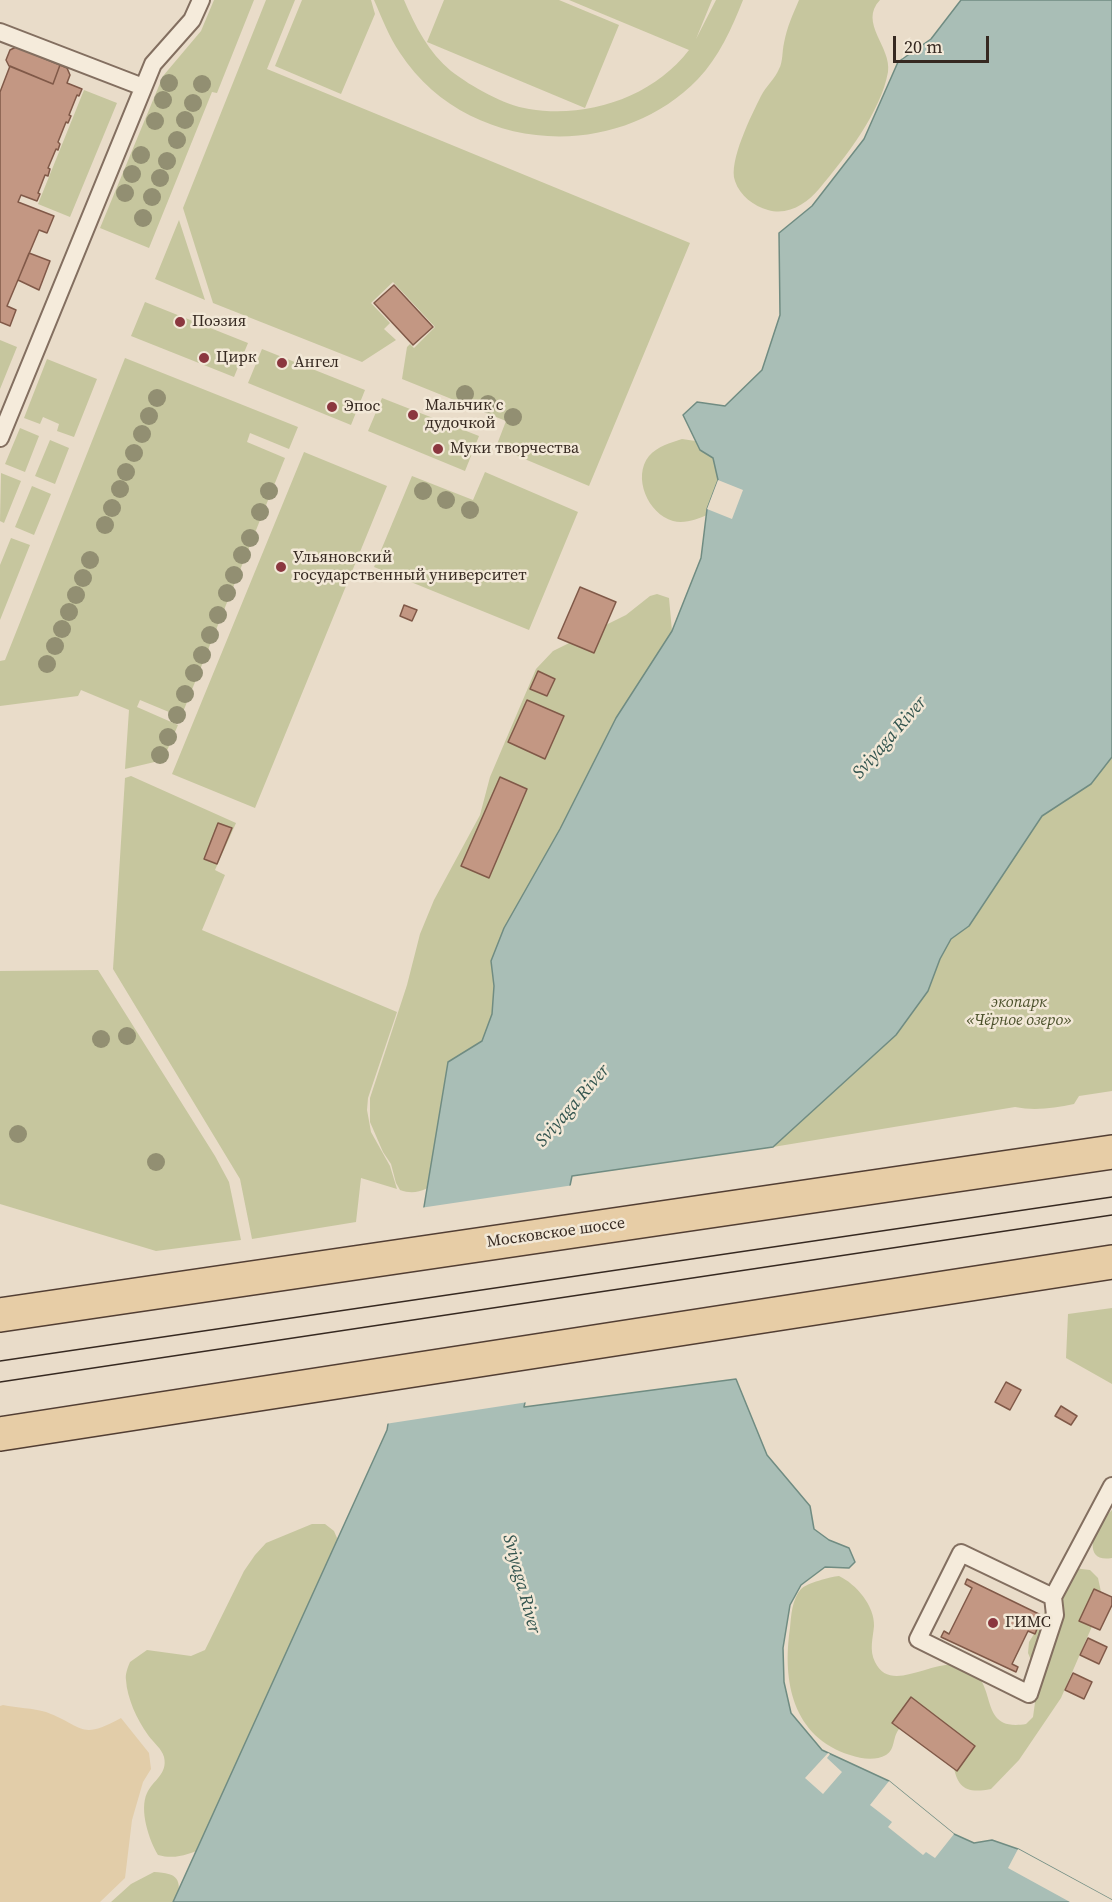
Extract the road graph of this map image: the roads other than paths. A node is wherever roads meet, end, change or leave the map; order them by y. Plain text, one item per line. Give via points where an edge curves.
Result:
1 (201, 0) edge
2 (0, 32) edge
3 (143, 87) junction
4 (0, 438) edge
5 (1112, 1152) edge
6 (1112, 1262) edge
7 (0, 1315) edge
8 (0, 1434) edge
9 (1112, 1486) edge
10 (1053, 1597) junction

1 - 3 lane via 192,20 153,64
2 - 3 lane
3 - 4 lane
5 - 7 main road, Московское шоссе
6 - 8 main road
9 - 10 lane
10 - 10 lane via 961,1553 918,1639 1029,1694 1055,1615

